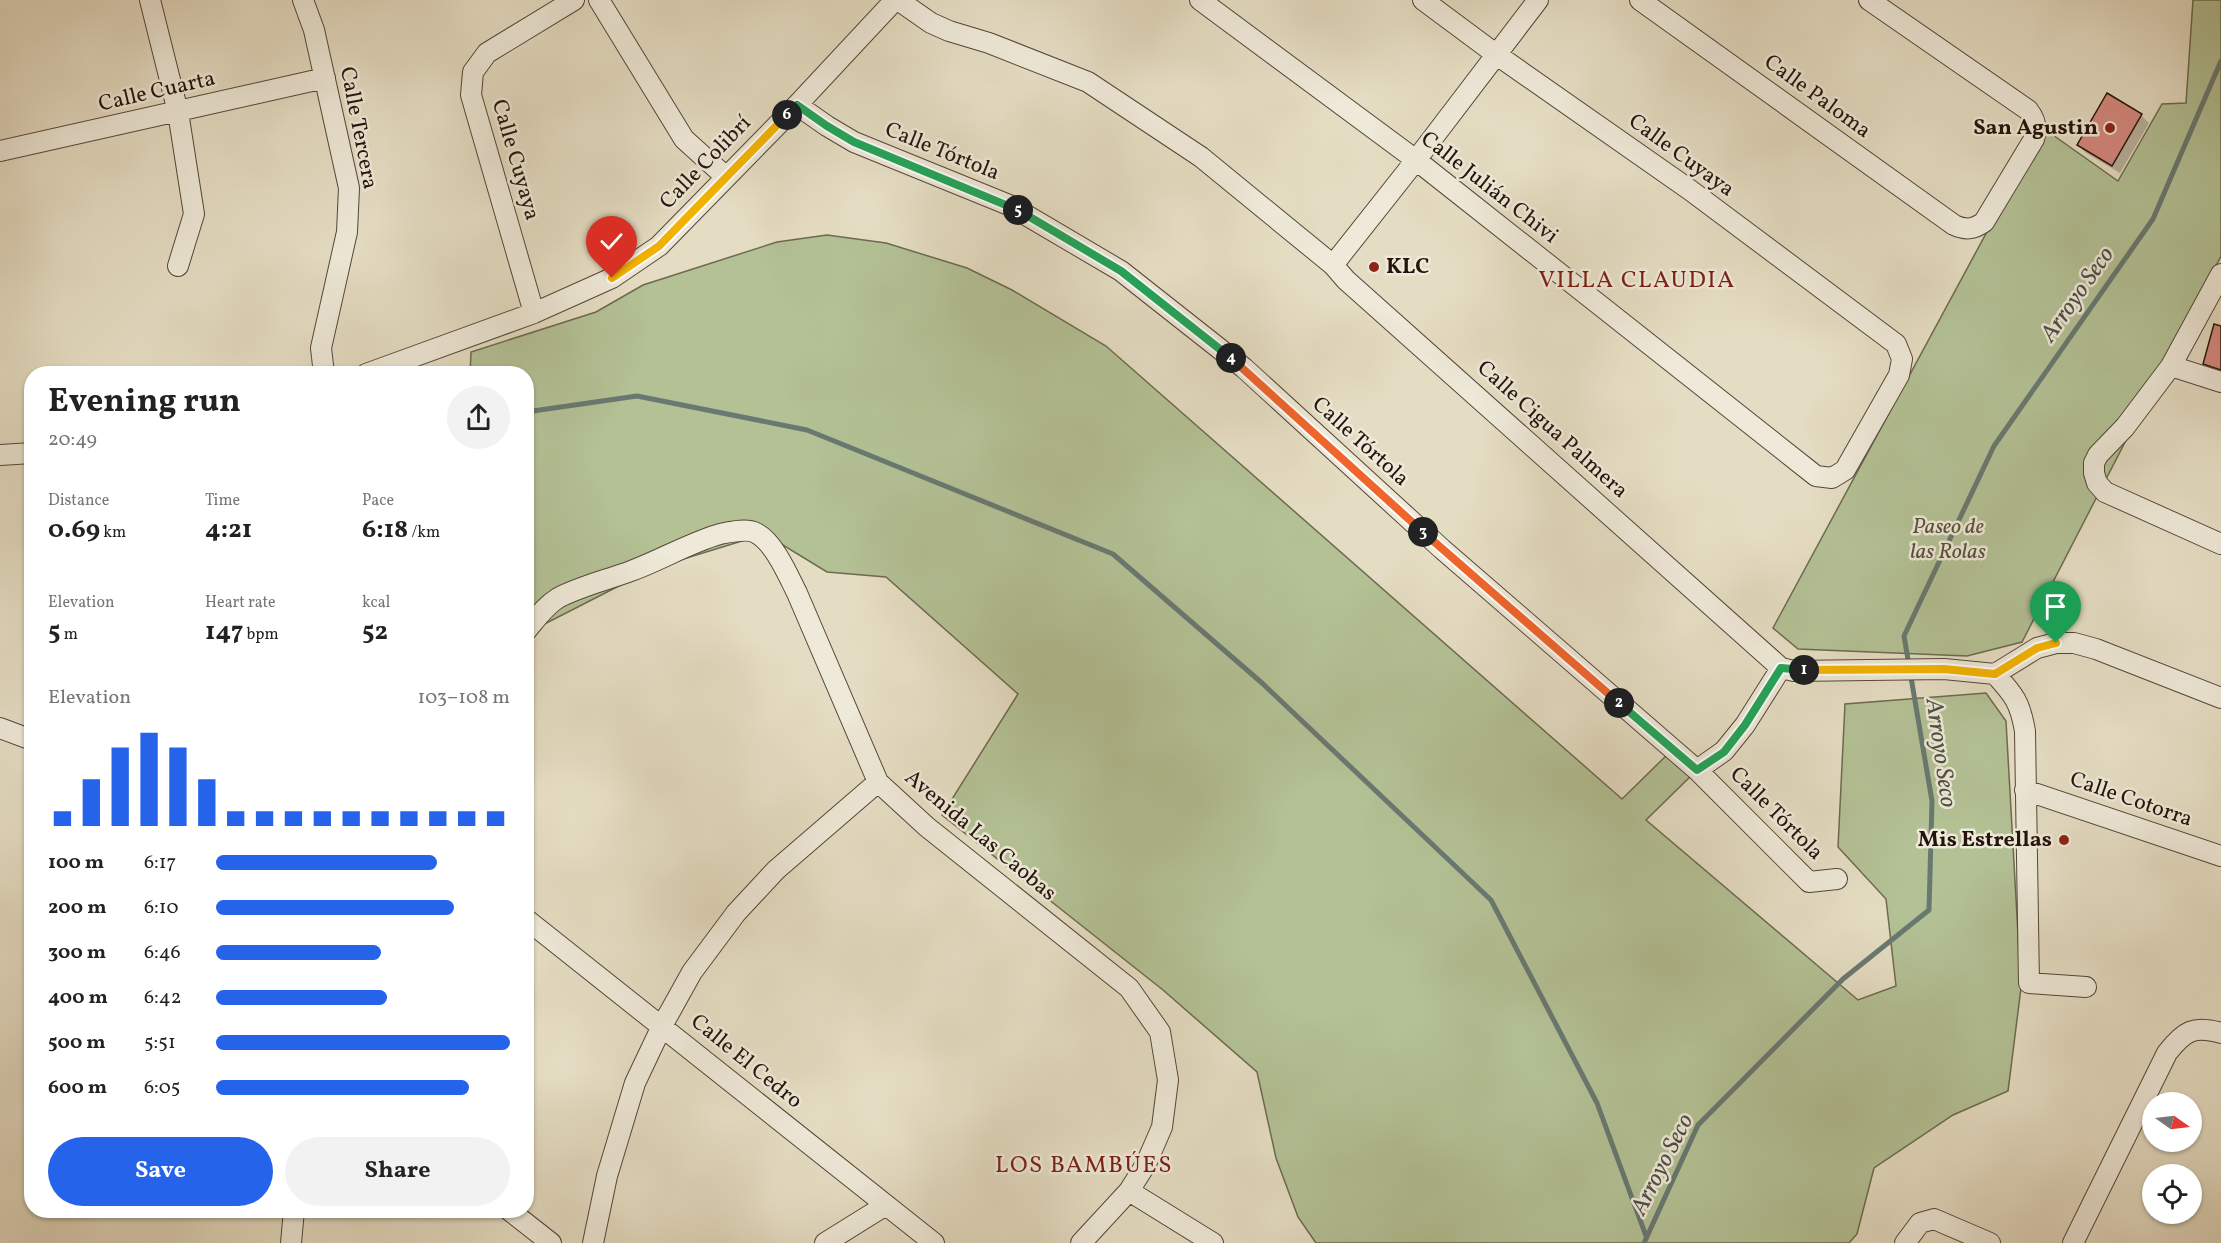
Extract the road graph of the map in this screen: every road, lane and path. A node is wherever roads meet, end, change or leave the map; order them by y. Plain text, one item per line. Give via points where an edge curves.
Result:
1 (150, 0) edge
2 (303, 0) edge
3 (574, 0) edge
4 (599, 0) edge
5 (897, 0) edge
6 (1200, 0) edge
7 (1423, 0) edge
8 (1538, 0) edge
9 (1640, 0) edge
10 (1869, 0) edge
11 (1497, 55) junction
12 (325, 78) junction
13 (797, 105) junction
14 (178, 112) junction
15 (0, 151) edge
16 (1416, 160) junction
17 (726, 177) junction
18 (1333, 265) junction
19 (178, 266) dead end
20 (2221, 274) edge
21 (534, 313) junction
22 (323, 366) edge
23 (388, 366) edge
24 (2171, 366) junction
25 (2221, 382) edge
26 (24, 454) edge
27 (0, 455) edge
28 (1832, 478) joint
29 (2221, 544) edge
30 (534, 621) edge
31 (1781, 668) junction
32 (1995, 674) junction
33 (2221, 698) edge
34 (0, 728) edge
35 (24, 737) edge
36 (1697, 770) junction
37 (879, 782) junction
38 (2025, 790) junction
39 (2221, 856) edge
40 (1837, 879) dead end
41 (534, 925) edge
42 (2086, 987) dead end
43 (662, 1026) junction
44 (2221, 1033) edge
45 (1129, 1191) junction
46 (886, 1205) junction
47 (293, 1218) edge
48 (519, 1218) edge
49 (291, 1243) edge
50 (551, 1243) edge
51 (593, 1243) edge
52 (825, 1243) edge
53 (934, 1243) edge
54 (1081, 1243) edge
55 (1214, 1243) edge
56 (1905, 1243) edge
57 (1990, 1243) edge
58 (2073, 1243) edge

1 - 14 street
2 - 12 street, Calle Tercera
3 - 21 street, Calle Cuyaya via 487,53 473,72 471,95
4 - 17 street via 684,139
5 - 13 street, Calle Colibrí
5 - 18 street, Calle Cigua Palmera via 949,31 1088,82 1201,157
6 - 16 street, Calle Julián Chivi
7 - 11 street, Calle Cuyaya
8 - 11 street
9 - 10 street, Calle Paloma via 1954,225 1977,228 2034,139 2036,124 2028,110
11 - 16 street
11 - 28 street, Calle Cuyaya via 1690,190 1896,344 1902,359 1899,375 1845,470
12 - 14 street, Calle Cuarta
12 - 22 street, Calle Tercera via 349,188 347,232 321,348
13 - 17 street, Calle Colibrí
13 - 36 street, Calle Tórtola via 854,142 1009,205 1121,271 1244,368 1442,549
14 - 15 street, Calle Cuarta
14 - 19 street via 194,214
16 - 18 street
16 - 28 street, Calle Julián Chivi via 1816,476
17 - 21 street, Calle Colibrí via 659,246 612,278
18 - 31 street, Calle Cigua Palmera
20 - 24 street
21 - 23 street, Calle Colibrí
24 - 25 street
24 - 29 street via 2125,427 2098,455 2094,473 2105,492
26 - 27 street
30 - 37 street, Avenida Las Caobas via 556,599 573,592 722,534 754,532 767,542 785,568
31 - 32 street via 1944,669
31 - 36 street via 1724,752
32 - 33 street via 2037,648 2074,644
32 - 38 street via 2015,697 2022,714
34 - 35 street
36 - 40 street, Calle Tórtola via 1809,882
37 - 43 street via 777,870 736,913 692,972
37 - 45 street, Avenida Las Caobas via 927,827 1129,988 1160,1032 1168,1080 1162,1127
38 - 39 street, Calle Cotorra
38 - 42 street via 2029,983
41 - 43 street, Calle El Cedro
43 - 46 street, Calle El Cedro
43 - 51 street via 635,1083 607,1176
44 - 58 street via 2191,1031 2167,1053
45 - 54 street, Avenida Las Caobas
45 - 55 street
46 - 52 street
46 - 53 street, Calle El Cedro
47 - 49 street
48 - 50 street
56 - 57 street via 1920,1223 1934,1219

